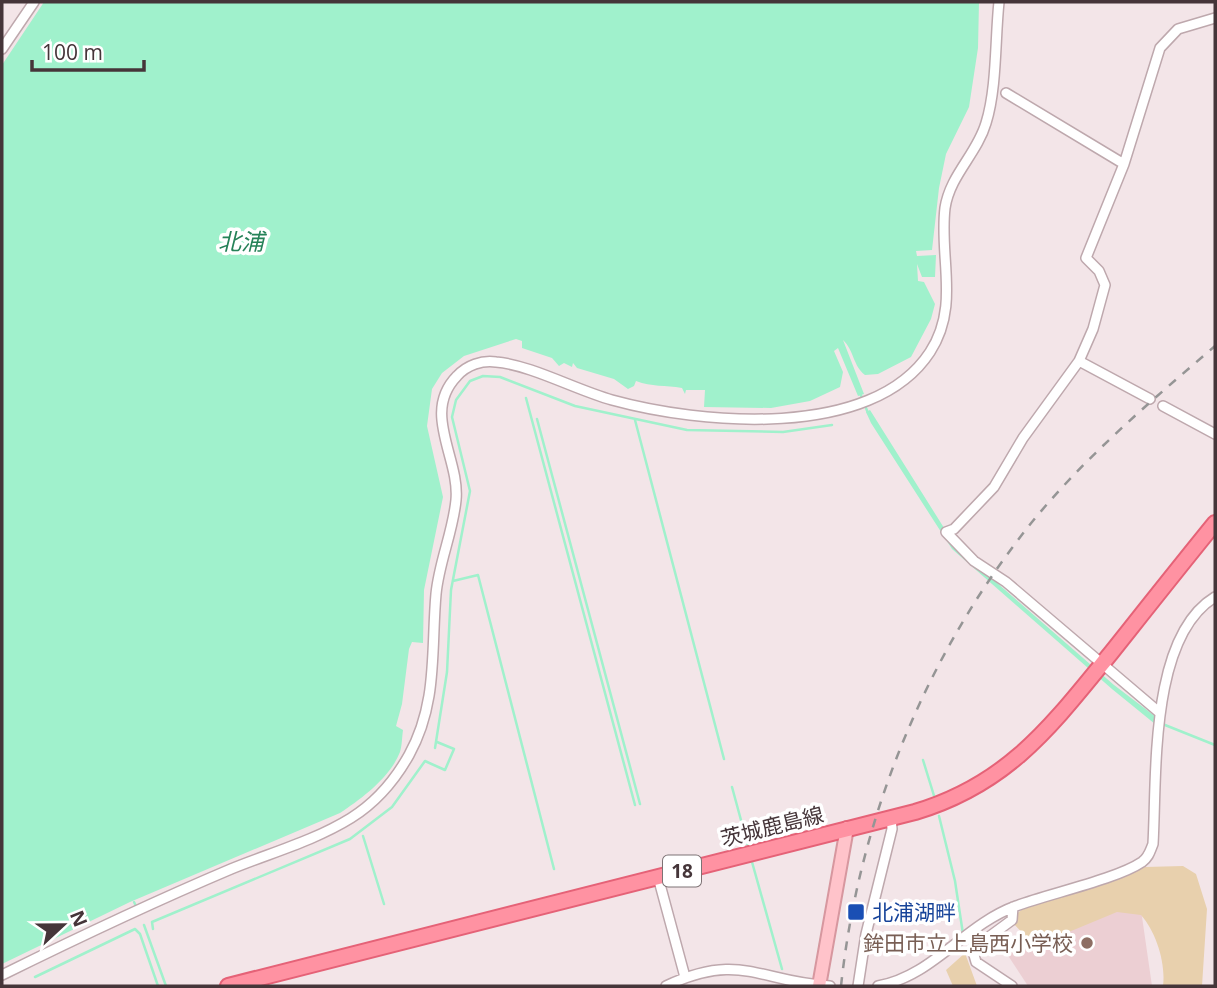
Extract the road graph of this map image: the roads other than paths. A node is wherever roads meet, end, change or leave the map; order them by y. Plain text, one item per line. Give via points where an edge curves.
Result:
1 (34, 2) edge
2 (999, 2) edge
3 (1215, 18) edge
4 (2, 49) edge
5 (1006, 93) dead end
6 (1124, 164) junction
7 (1079, 362) junction
8 (1150, 399) dead end
9 (1163, 407) dead end
10 (1215, 434) edge
11 (1215, 523) edge
12 (1215, 597) edge
13 (1098, 668) junction
14 (1160, 713) junction
15 (891, 817) junction
16 (847, 828) junction
17 (657, 877) junction
18 (1013, 907) junction
19 (2, 975) edge
20 (685, 977) junction
21 (228, 986) edge
22 (666, 986) edge
23 (819, 986) edge
24 (830, 986) edge
25 (858, 986) edge
26 (878, 986) edge
27 (1013, 986) edge

1 - 4 street
2 - 19 street via 988,118 978,146 955,175 945,207 948,293 944,317 936,341 917,368 879,394 843,409 754,418 655,410 496,362 461,371 441,408 456,499 436,591 430,690 417,737 399,772 368,806 333,828 192,886
3 - 6 street via 1178,29 1160,48
5 - 6 street
6 - 7 street via 1086,258 1105,285
7 - 8 street
7 - 13 street via 1023,438 994,487 954,530 946,532
9 - 10 street
11 - 13 main road, 茨城鹿島線 / 18
12 - 14 street via 1196,611 1183,633
13 - 14 street
13 - 15 main road, 茨城鹿島線 / 18 via 1035,744 1006,768 947,801
14 - 18 street via 1149,855 1119,872
15 - 16 main road, 茨城鹿島線 / 18
15 - 25 street
16 - 17 main road, 茨城鹿島線 / 18
16 - 23 street
17 - 20 street
17 - 21 main road, 茨城鹿島線 / 18
18 - 26 street via 979,926 916,974
18 - 27 street via 1012,920 982,942 974,955 984,969
20 - 22 street
20 - 23 street via 734,968
23 - 24 street

